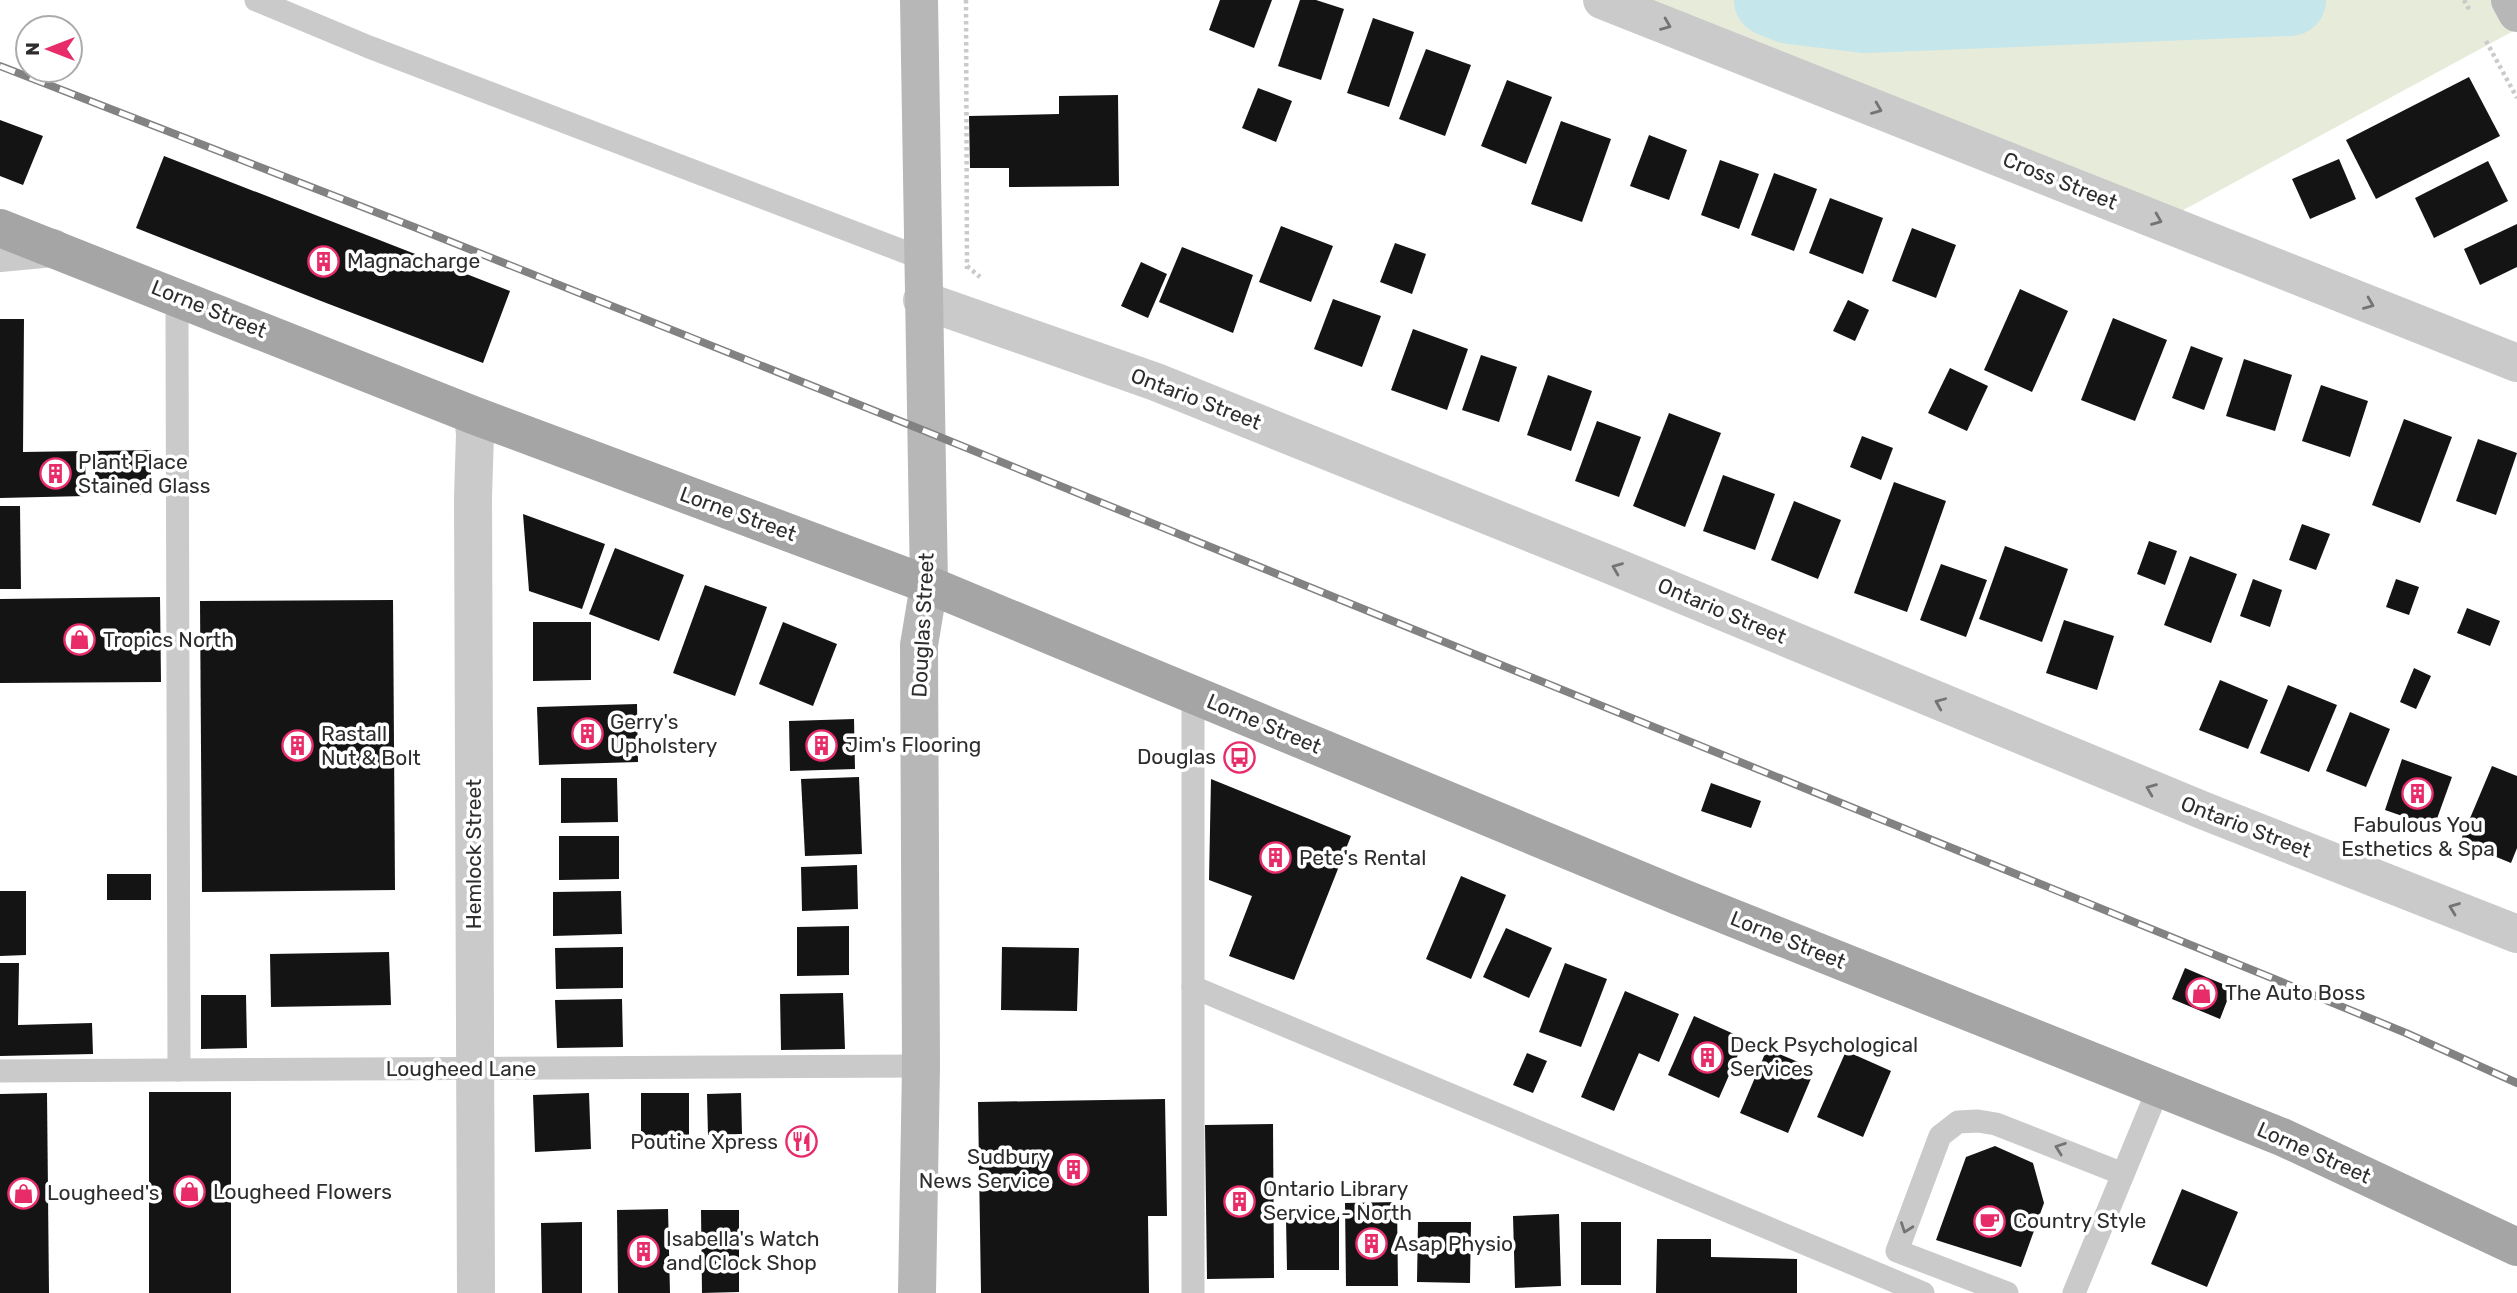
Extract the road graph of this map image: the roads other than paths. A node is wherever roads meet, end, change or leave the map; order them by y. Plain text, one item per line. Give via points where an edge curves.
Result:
1 (256, 0) edge
2 (919, 0) edge
3 (1602, 0) edge
4 (2510, 0) edge
5 (2517, 13) edge
6 (0, 228) edge
7 (52, 248) junction
8 (0, 253) edge
9 (921, 258) junction
10 (179, 297) junction
11 (922, 300) junction
12 (2517, 363) edge
13 (472, 415) junction
14 (929, 585) junction
15 (1193, 695) junction
16 (2517, 934) edge
17 (1193, 987) junction
18 (921, 1066) junction
19 (475, 1069) junction
20 (178, 1070) junction
21 (0, 1071) edge
22 (2159, 1087) junction
23 (2123, 1174) junction
24 (2517, 1247) edge
25 (476, 1293) edge
26 (917, 1293) edge
27 (1193, 1293) edge
28 (1923, 1293) edge
29 (2007, 1293) edge
30 (2074, 1293) edge

1 - 9 lane
2 - 9 street, Douglas Street
3 -> 12 street, Cross Street
4 - 5 street
6 - 7 main road, Lorne Street
7 - 8 street
7 - 10 main road, Lorne Street
9 - 11 street, Douglas Street
10 - 13 main road, Lorne Street
10 - 20 lane
11 - 14 street, Douglas Street
16 -> 11 street, Ontario Street via 2202,810 1169,387
13 - 14 main road, Lorne Street
13 - 19 street, Hemlock Street
14 - 15 main road, Lorne Street
14 - 18 street, Douglas Street via 919,645
15 - 17 lane
15 - 22 main road, Lorne Street via 1678,896
17 - 27 lane
17 - 28 lane
18 - 19 lane, Lougheed Lane
18 - 26 street, Douglas Street
19 - 20 lane, Lougheed Lane
19 - 25 street, Hemlock Street
20 - 21 lane, Lougheed Lane
22 - 23 lane
22 - 24 main road, Lorne Street via 2282,1137
23 -> 29 lane via 1996,1124 1958,1122 1940,1136 1898,1251
23 - 30 lane

